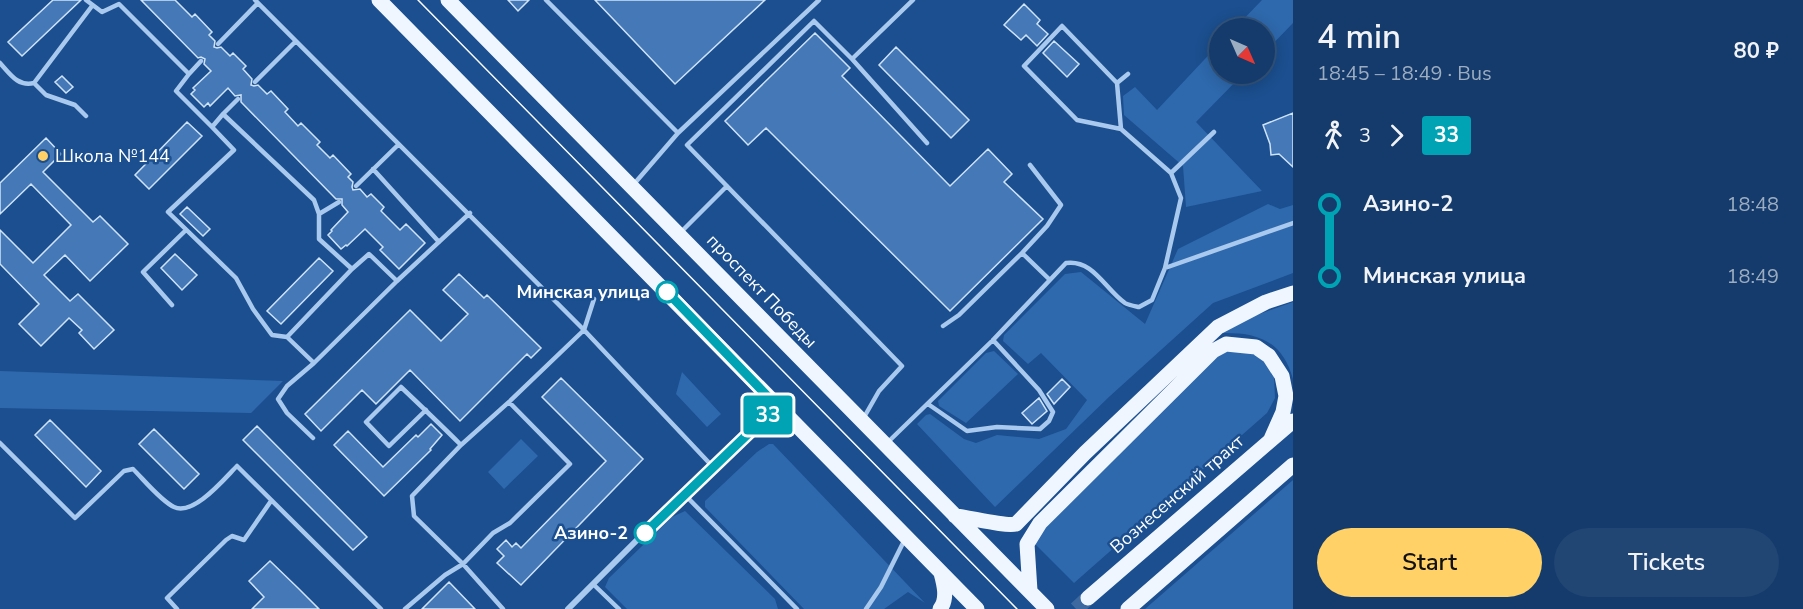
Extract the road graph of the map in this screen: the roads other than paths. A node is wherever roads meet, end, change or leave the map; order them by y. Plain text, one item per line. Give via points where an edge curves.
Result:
1 (86, 0) edge
2 (379, 0) edge
3 (448, 0) edge
4 (546, 0) edge
5 (819, 0) edge
6 (912, 0) edge
7 (121, 2) edge
8 (257, 2) edge
9 (92, 6) junction
10 (296, 41) junction
11 (218, 44) dead end
12 (852, 59) junction
13 (201, 61) dead end
14 (0, 63) edge
15 (189, 74) junction
16 (1128, 74) dead end
17 (255, 82) dead end
18 (1117, 82) junction
19 (34, 83) junction
20 (238, 99) dead end
21 (223, 114) junction
22 (86, 116) dead end
23 (212, 127) junction
24 (1121, 129) junction
25 (1214, 132) dead end
26 (678, 133) junction
27 (927, 143) dead end
28 (398, 145) junction
29 (1030, 165) dead end
30 (373, 170) junction
31 (1172, 173) junction
32 (356, 186) dead end
33 (632, 186) junction
34 (727, 186) junction
35 (339, 202) dead end
36 (470, 213) junction
37 (319, 214) junction
38 (1293, 223) edge
39 (186, 230) junction
40 (679, 234) junction
41 (439, 242) junction
42 (1022, 253) junction
43 (352, 268) junction
44 (1165, 268) junction
45 (1050, 280) junction
46 (397, 281) junction
47 (1293, 293) edge
48 (594, 299) dead end
49 (172, 305) dead end
50 (943, 326) dead end
51 (584, 330) junction
52 (287, 337) junction
53 (993, 340) junction
54 (314, 363) junction
55 (509, 402) junction
56 (928, 404) junction
57 (777, 406) junction
58 (426, 410) junction
59 (862, 421) junction
60 (1293, 421) edge
61 (313, 438) dead end
62 (1271, 439) junction
63 (0, 443) edge
64 (886, 444) junction
65 (461, 445) junction
66 (1293, 465) edge
67 (713, 468) junction
68 (1293, 474) edge
69 (1272, 483) junction
70 (685, 495) junction
71 (271, 501) junction
72 (955, 516) junction
73 (906, 537) junction
74 (463, 564) junction
75 (941, 573) junction
76 (593, 584) junction
77 (1030, 591) junction
78 (1088, 598) tunnel mouth
79 (177, 609) edge
80 (381, 609) edge
81 (405, 609) edge
82 (504, 609) edge
83 (568, 609) edge
84 (620, 609) edge
85 (797, 609) edge
86 (866, 609) edge
87 (940, 609) edge
88 (977, 609) edge
89 (1047, 609) edge
90 (1128, 609) edge

1 - 9 lane
2 - 57 main road
3 - 33 main road, проспект Победы
4 - 26 lane
5 - 26 lane
6 - 12 lane
7 - 9 lane via 102,12
7 - 15 lane
8 - 10 lane
8 - 11 lane
9 - 19 lane
10 - 17 lane
10 - 28 lane
12 - 27 lane
12 - 34 lane via 814,21 687,145
13 - 15 lane
14 - 19 lane via 17,81
15 - 23 lane via 176,91
16 - 18 lane
18 - 24 lane
18 - 24 lane via 1062,26 1024,66 1077,120
19 - 22 lane via 46,94 75,105
20 - 21 lane
21 - 23 lane
21 - 37 lane via 314,200
23 - 39 lane via 234,150 168,212
24 - 31 lane
25 - 31 lane
26 - 33 lane
28 - 30 lane
28 - 36 lane
29 - 42 lane via 1061,206
30 - 32 lane
30 - 41 lane
31 - 44 lane via 1181,198
33 - 40 main road, проспект Победы
34 - 40 lane
34 - 59 lane via 902,366 879,390
35 - 37 lane
36 - 41 lane
36 - 51 lane
37 - 43 lane via 319,239
38 - 44 lane
39 - 49 lane via 142,272
39 - 52 lane via 236,278 272,335
40 - 59 main road, проспект Победы
41 - 46 lane
42 - 45 lane
42 - 50 lane
43 - 46 lane via 369,254
43 - 52 lane
44 - 45 lane via 1152,300 1139,307 1125,303 1077,261 1066,263
45 - 53 lane
46 - 54 lane
47 - 72 main road via 1218,327 1016,524
48 - 51 lane
51 - 55 lane
51 - 67 lane
52 - 54 lane
53 - 56 lane
53 - 56 lane via 1039,390 1053,412 1040,429 968,430
54 - 61 lane via 278,399
55 - 65 lane
55 - 74 lane via 570,464
56 - 64 lane
57 - 67 street
57 - 73 main road
58 - 58 lane via 401,387 366,422 389,446
58 - 65 lane
59 - 64 main road, проспект Победы
60 - 62 main road, Вознесенский тракт
62 - 77 main road via 1286,396 1282,376 1269,356 1256,347 1227,344 1213,351 1040,523 1027,544
62 - 78 main road, Вознесенский тракт
63 - 71 lane via 75,518 124,471 133,469 172,506 181,509 197,504 237,466
64 - 72 main road, проспект Победы
65 - 74 lane via 412,496 414,516
66 - 69 main road
67 - 70 street
68 - 69 main road
69 - 90 main road
70 - 76 street
70 - 85 lane
71 - 79 lane via 244,540 232,536 226,540 167,598
71 - 80 lane
72 - 77 main road, проспект Победы
73 - 75 main road
73 - 86 lane
74 - 81 lane
74 - 82 lane
75 - 87 main road via 945,591
75 - 88 main road
76 - 83 street
76 - 84 lane
77 - 89 main road, проспект Победы

